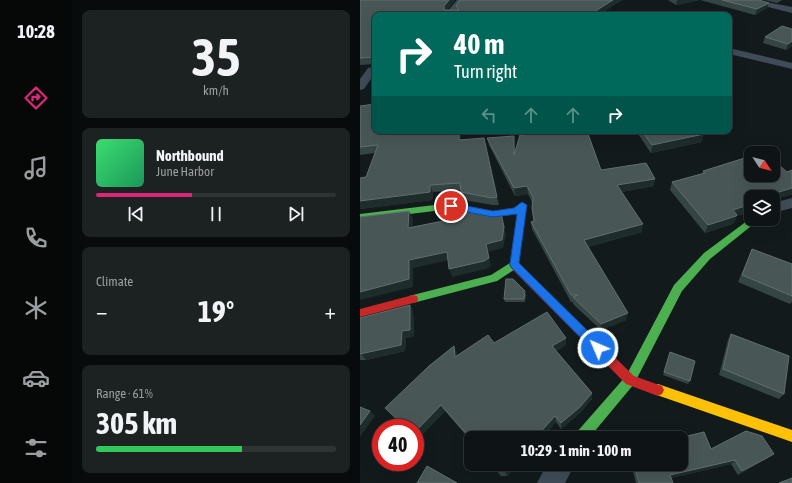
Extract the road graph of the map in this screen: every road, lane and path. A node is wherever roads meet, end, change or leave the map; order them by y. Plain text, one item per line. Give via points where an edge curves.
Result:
1 (460, 0) edge
2 (744, 0) edge
3 (792, 10) edge
4 (451, 12) edge
5 (732, 51) edge
6 (792, 66) edge
7 (372, 69) edge
8 (360, 70) edge
9 (372, 72) edge
10 (360, 87) edge
11 (792, 203) edge
12 (780, 206) edge
13 (360, 217) edge
14 (747, 226) edge
15 (514, 264) junction
16 (360, 313) edge
17 (630, 380) junction
18 (587, 431) edge
19 (792, 436) edge
20 (558, 471) edge
21 (550, 483) edge

1 - 4 street
2 - 3 street
5 - 6 street
7 - 8 street
9 - 10 street
11 - 12 street
13 - 15 street via 451,206 493,214 516,211 522,205
14 - 17 street via 707,256 678,288
15 - 16 street via 494,278
15 - 17 street
17 - 18 street
17 - 19 street
20 - 21 street

